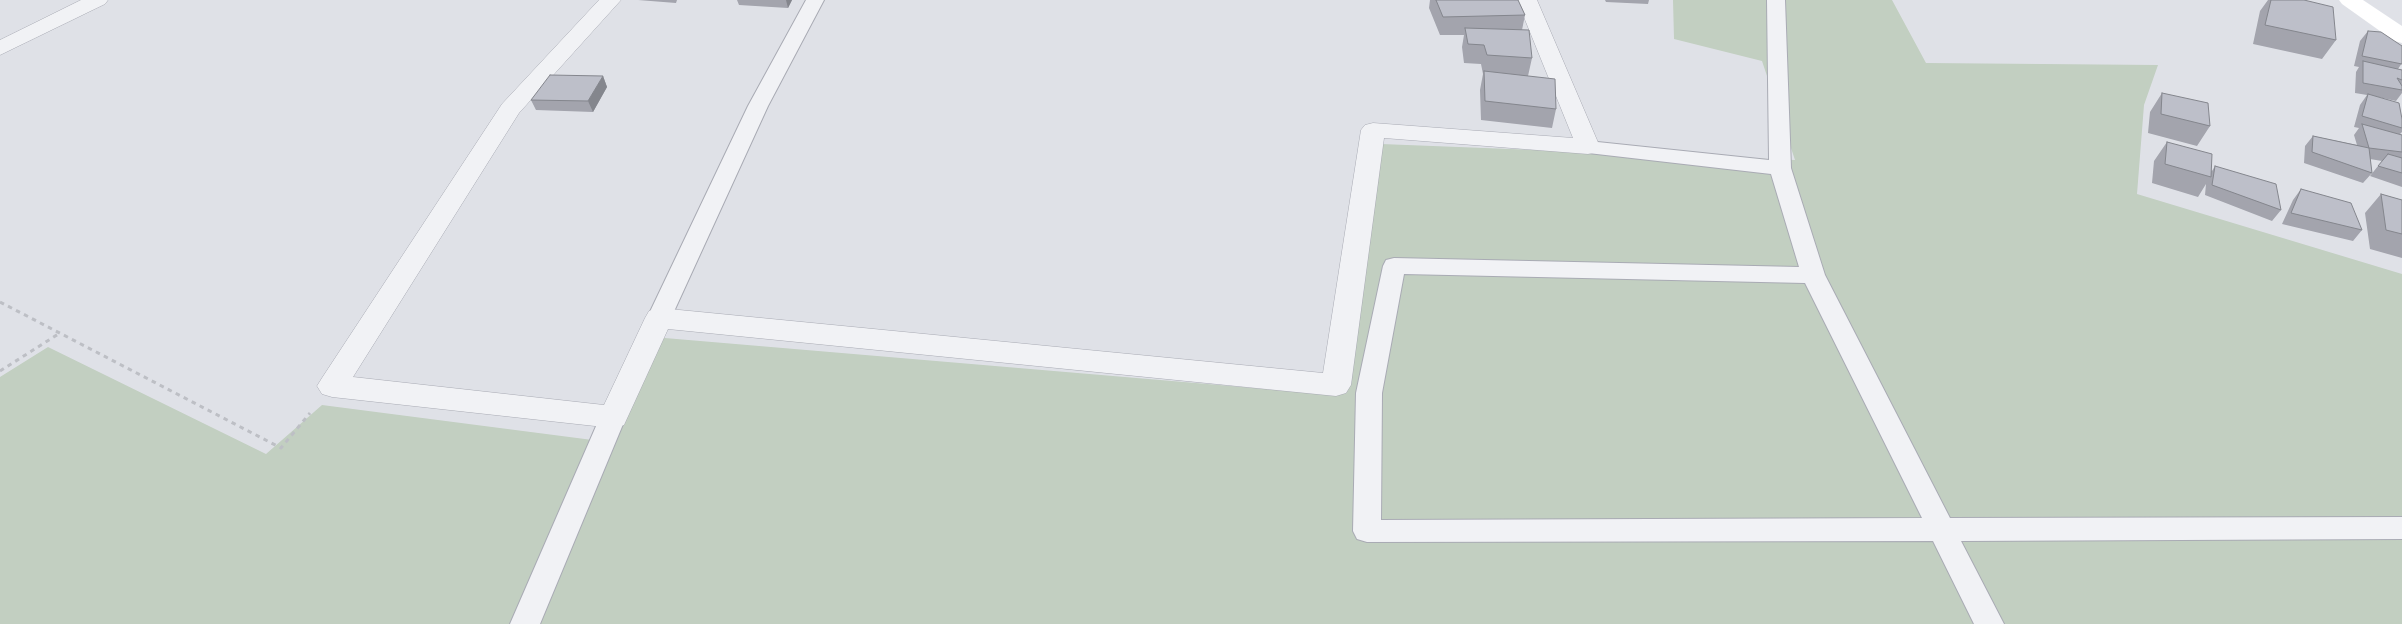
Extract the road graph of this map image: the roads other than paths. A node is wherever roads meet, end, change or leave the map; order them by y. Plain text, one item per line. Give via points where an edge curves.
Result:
1 (98, 0) edge
2 (611, 0) edge
3 (815, 0) edge
4 (1527, 0) edge
5 (1776, 0) edge
6 (2348, 0) edge
7 (2402, 36) edge
8 (0, 48) edge
9 (1588, 147) junction
10 (1780, 168) junction
11 (1813, 275) junction
12 (659, 318) junction
13 (613, 417) junction
14 (2402, 528) edge
15 (1941, 529) junction
16 (525, 624) edge
17 (1988, 624) edge

1 - 8 street
2 - 13 street via 510,109 332,386
3 - 12 lane via 758,106
4 - 9 street
5 - 10 lane
6 - 7 main road
9 - 10 lane
9 - 12 street via 1373,130 1336,385
10 - 11 lane
11 - 15 lane
11 - 15 lane via 1394,266 1369,393 1367,531
12 - 13 street
13 - 16 lane
14 - 15 lane
15 - 17 lane

